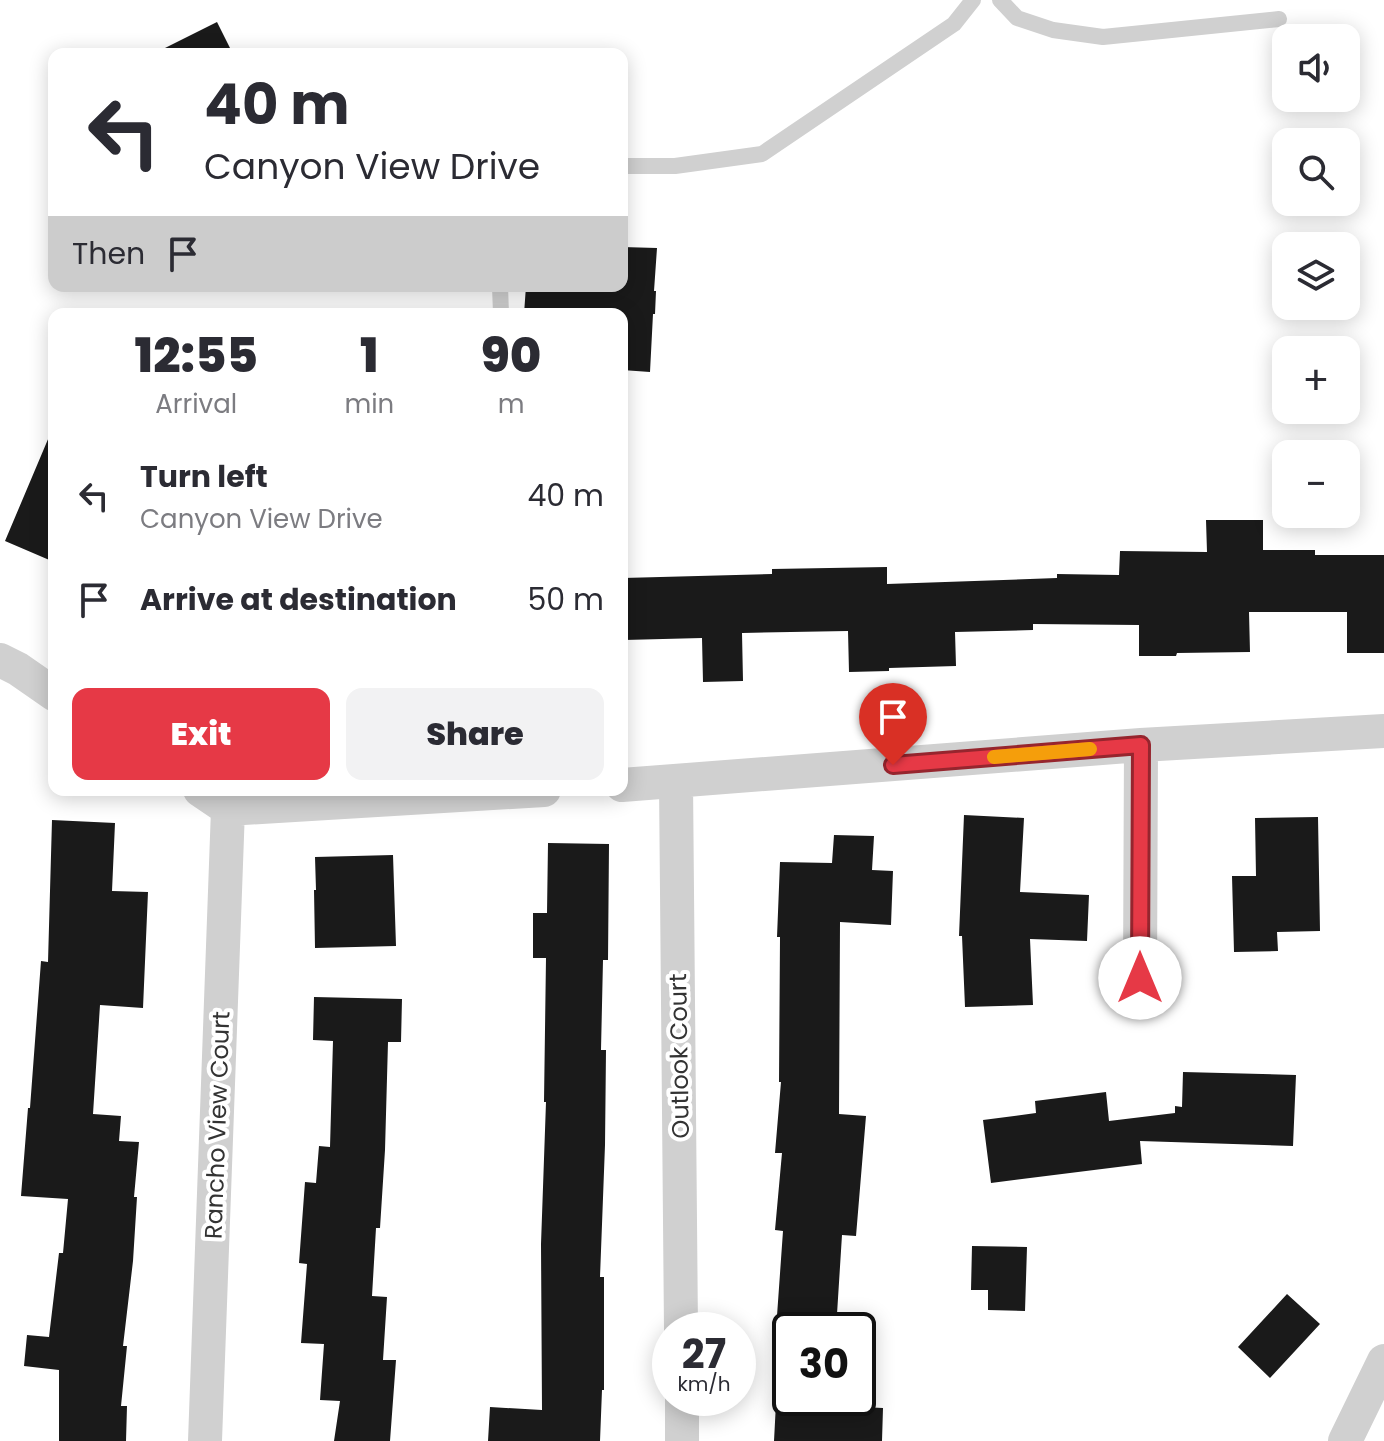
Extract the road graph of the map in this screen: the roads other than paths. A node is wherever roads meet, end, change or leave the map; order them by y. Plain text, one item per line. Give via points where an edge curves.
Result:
1 (973, 0) edge
2 (1000, 0) edge
3 (1279, 19) dead end
4 (628, 166) edge
5 (0, 660) edge
6 (48, 690) edge
7 (1384, 731) edge
8 (1141, 745) junction
9 (676, 782) junction
10 (628, 785) edge
11 (209, 796) edge
12 (444, 796) edge
13 (228, 809) junction
14 (1140, 978) dead end
15 (681, 1312) edge
16 (1384, 1361) edge
17 (682, 1416) edge
18 (205, 1441) edge
19 (682, 1441) edge
20 (1345, 1441) edge

1 - 4 lane via 954,24 762,154 675,166
2 - 3 lane via 1017,18 1103,37
5 - 6 street
7 - 8 street
8 - 9 street
8 - 14 street
9 - 10 street
9 - 15 street, Outlook Court
11 - 13 street
12 - 13 street
13 - 18 street, Rancho View Court
16 - 20 street
17 - 19 street

